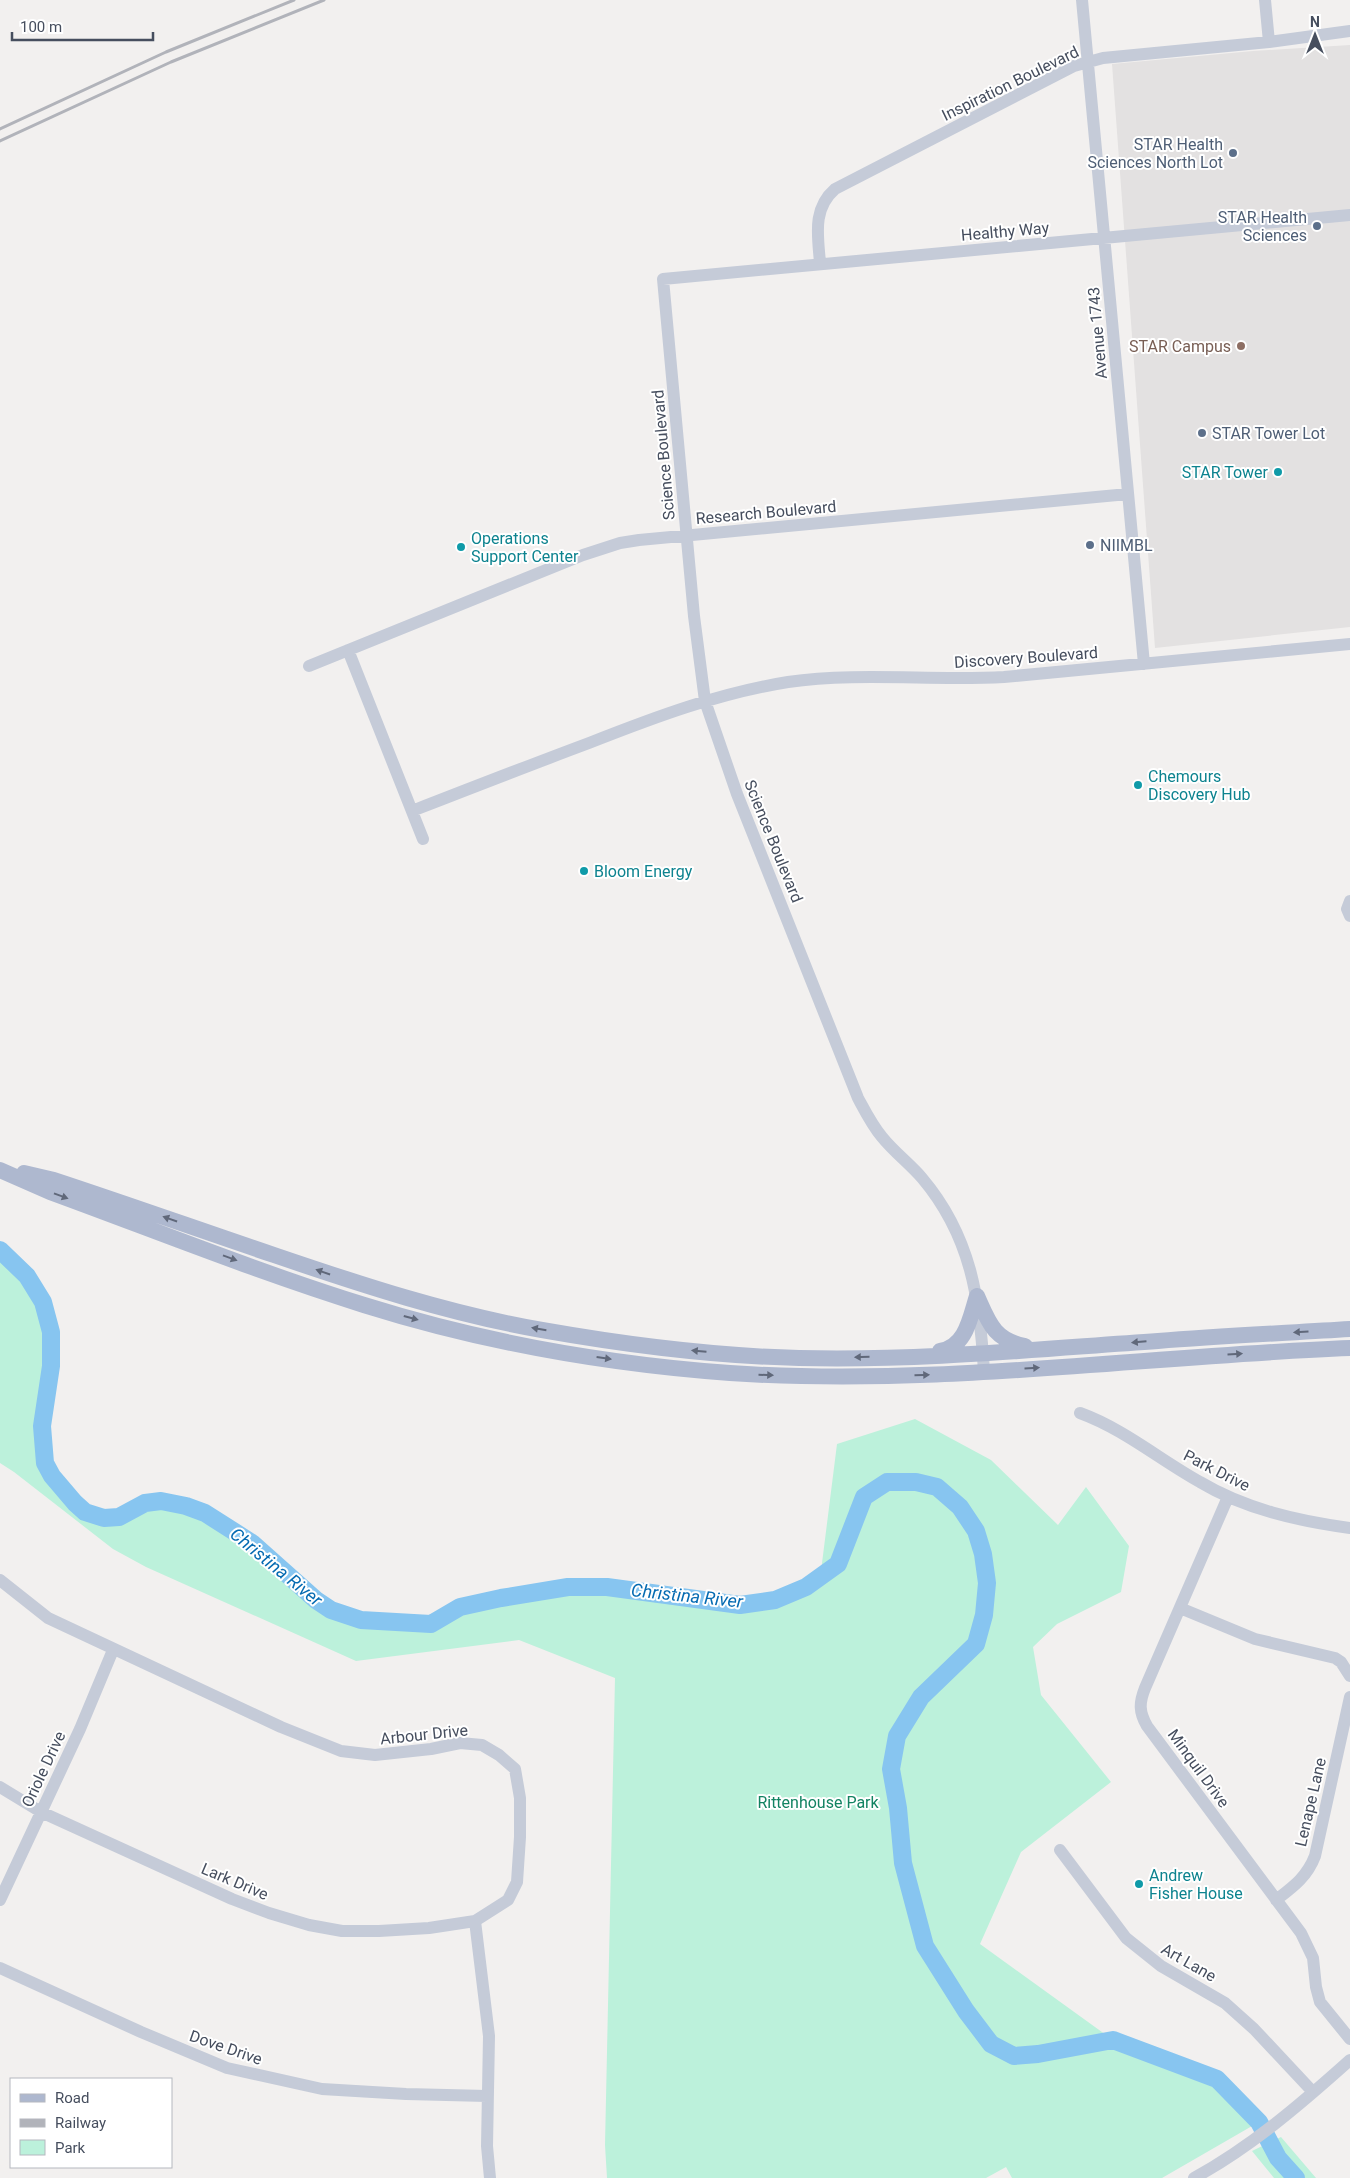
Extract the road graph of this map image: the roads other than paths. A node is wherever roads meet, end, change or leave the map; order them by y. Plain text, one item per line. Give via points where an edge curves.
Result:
1 (1082, 0) edge
2 (1265, 0) edge
3 (1350, 31) edge
4 (1269, 42) junction
5 (1088, 61) junction
6 (1350, 215) edge
7 (1104, 238) junction
8 (820, 263) junction
9 (662, 279) joint
10 (1128, 494) junction
11 (686, 535) junction
12 (1350, 644) edge
13 (348, 650) junction
14 (1144, 664) junction
15 (309, 666) dead end
16 (705, 701) junction
17 (412, 811) junction
18 (423, 839) dead end
19 (1350, 901) edge
20 (1350, 916) edge
21 (0, 1169) edge
22 (977, 1296) junction
23 (1350, 1329) edge
24 (1350, 1348) edge
25 (1050, 1350) junction
26 (983, 1353) junction
27 (910, 1356) junction
28 (984, 1372) junction
29 (1080, 1413) dead end
30 (1228, 1497) junction
31 (1350, 1528) edge
32 (0, 1580) edge
33 (1180, 1608) junction
34 (112, 1650) junction
35 (1350, 1676) edge
36 (1350, 1697) edge
37 (0, 1787) edge
38 (41, 1812) junction
39 (1060, 1850) dead end
40 (0, 1900) edge
41 (1276, 1900) junction
42 (475, 1921) junction
43 (0, 1968) edge
44 (1350, 2038) edge
45 (1350, 2060) edge
46 (1314, 2092) junction
47 (487, 2096) junction
48 (490, 2178) edge
49 (1194, 2178) edge

1 - 5 street, Avenue 1743
2 - 4 street
3 - 4 street, Inspiration Boulevard
4 - 5 street, Inspiration Boulevard
5 - 7 street, Avenue 1743
5 - 8 street, Inspiration Boulevard via 835,189 819,211
6 - 7 street, Healthy Way
7 - 8 street, Healthy Way
7 - 10 street, Avenue 1743
8 - 9 street, Healthy Way
9 - 11 street, Science Boulevard
10 - 11 street, Research Boulevard
10 - 14 street, Avenue 1743
11 - 13 street, Research Boulevard via 639,540 599,550
11 - 16 street, Science Boulevard
12 - 14 street, Discovery Boulevard
13 - 15 street, Research Boulevard
13 - 17 street
14 - 16 street, Discovery Boulevard via 976,679 815,679
16 - 17 street, Discovery Boulevard
16 - 22 street, Science Boulevard via 737,794 858,1098 882,1137 921,1177 951,1218 967,1257
17 - 18 street
19 - 20 street via 1347,909
27 -> 21 main road via 800,1358 734,1354 529,1327 370,1287 54,1180
21 -> 28 main road via 50,1192 364,1305 511,1342 624,1361 736,1373 874,1376
22 - 25 main road via 997,1335 1023,1346
22 - 26 street, Science Boulevard
22 - 27 main road via 959,1342 948,1350
23 -> 25 main road
28 -> 24 main road
25 - 26 main road
26 - 27 main road
26 - 28 street, Science Boulevard
29 - 30 street, Park Drive via 1108,1425
30 - 31 street, Park Drive via 1280,1514
30 - 33 street, Minquil Drive
32 - 34 street, Arbour Drive via 48,1618
33 - 35 street via 1255,1639 1335,1658
33 - 41 street, Minquil Drive via 1142,1696 1140,1710
34 - 38 street, Oriole Drive
34 - 42 street, Arbour Drive via 341,1751 375,1755 460,1744 482,1745 499,1755 515,1769 520,1798 517,1882 508,1900
36 - 41 street, Lenape Lane via 1315,1856 1301,1880
37 - 38 street, Lark Drive
38 - 40 street, Oriole Drive
38 - 42 street, Lark Drive via 232,1899 309,1925 342,1931 379,1931
39 - 46 street, Art Lane via 1126,1938 1161,1966 1225,2003
41 - 44 street, Minquil Drive via 1311,1950 1320,2002
42 - 47 street via 489,2036
43 - 47 street, Dove Drive via 227,2068 322,2089
45 - 46 street
46 - 49 street via 1250,2141
47 - 48 street

